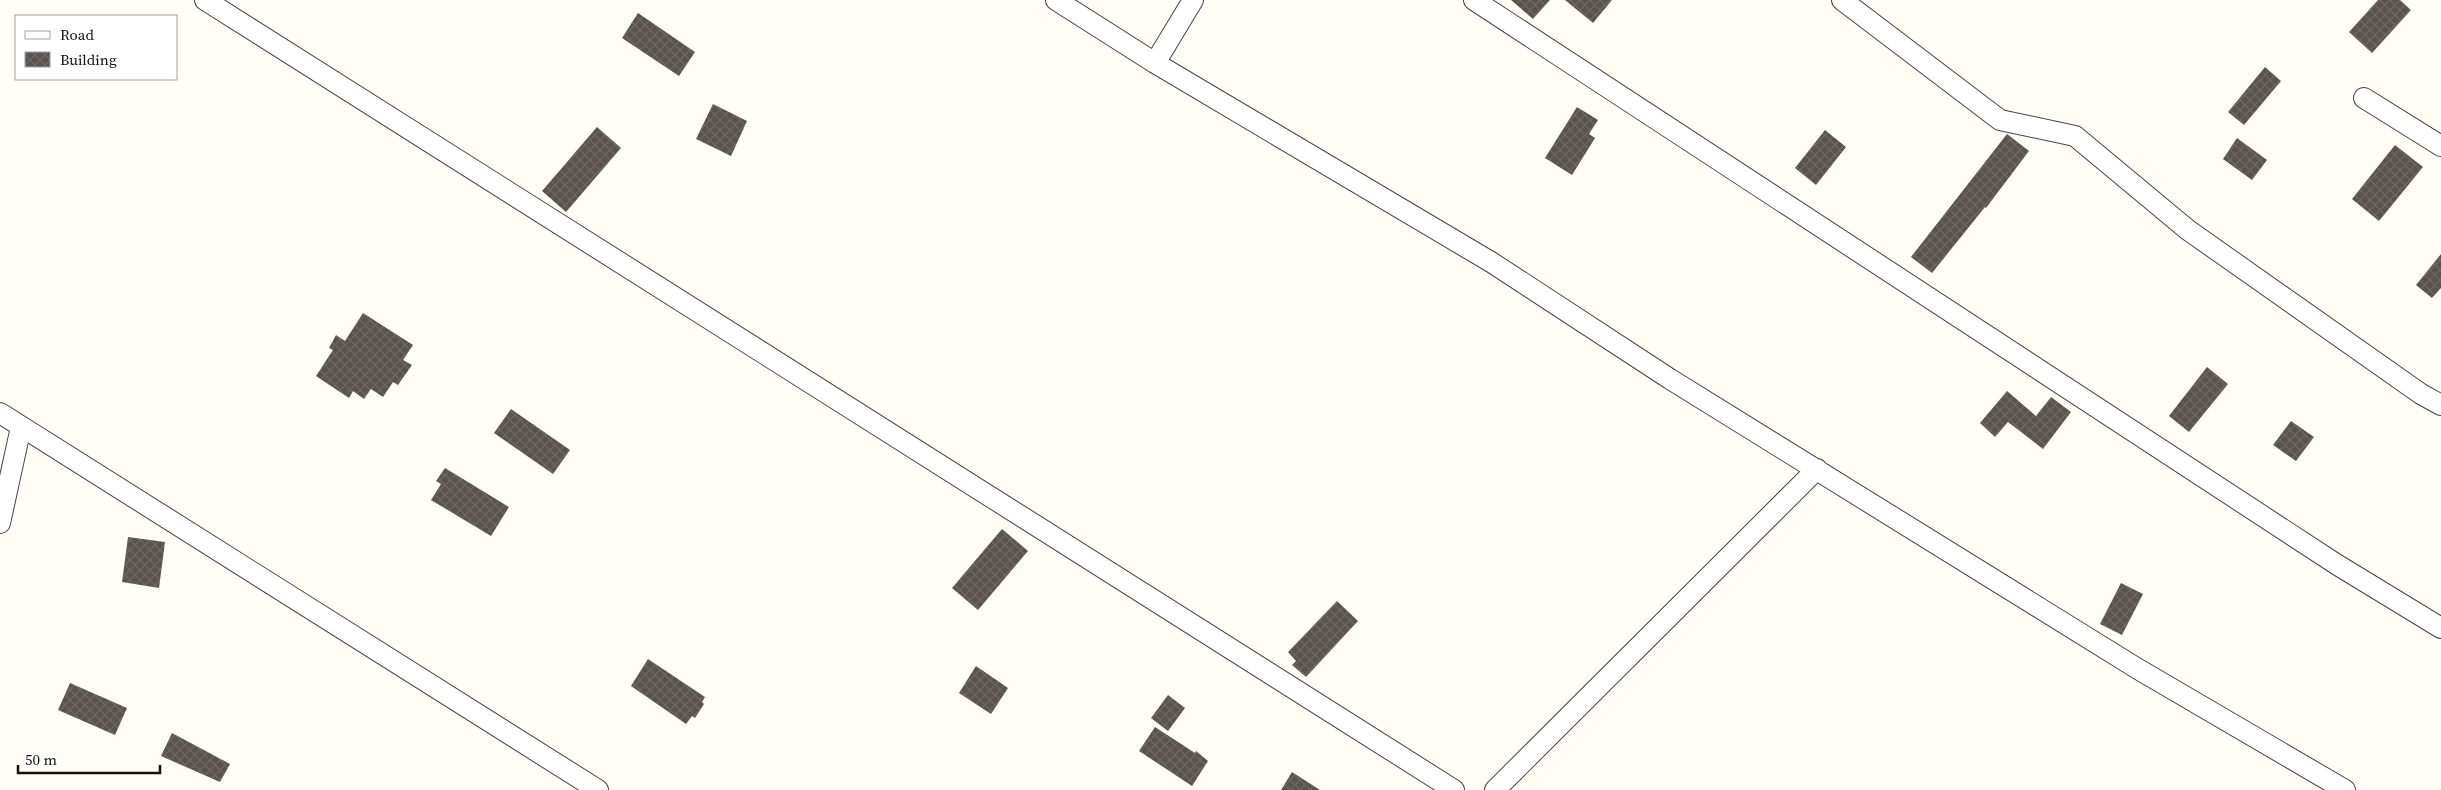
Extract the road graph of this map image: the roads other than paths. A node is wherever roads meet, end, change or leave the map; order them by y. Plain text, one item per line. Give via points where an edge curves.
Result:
1 (205, 0) edge
2 (1056, 0) edge
3 (1193, 0) edge
4 (1474, 0) edge
5 (1842, 0) edge
6 (1155, 63) junction
7 (2364, 98) dead end
8 (2441, 146) edge
9 (2441, 405) edge
10 (0, 413) edge
11 (21, 427) junction
12 (1817, 469) junction
13 (0, 523) edge
14 (2441, 628) edge
15 (598, 790) edge
16 (1454, 790) edge
17 (1495, 790) edge
18 (2345, 790) edge

1 - 16 street
2 - 6 street
3 - 6 street
4 - 14 street via 2336,564
5 - 9 street via 2000,120 2075,136 2188,230
6 - 12 street via 1491,262 1670,379
7 - 8 street
10 - 11 street
11 - 13 street
11 - 15 street
12 - 17 street
12 - 18 street via 2138,669

